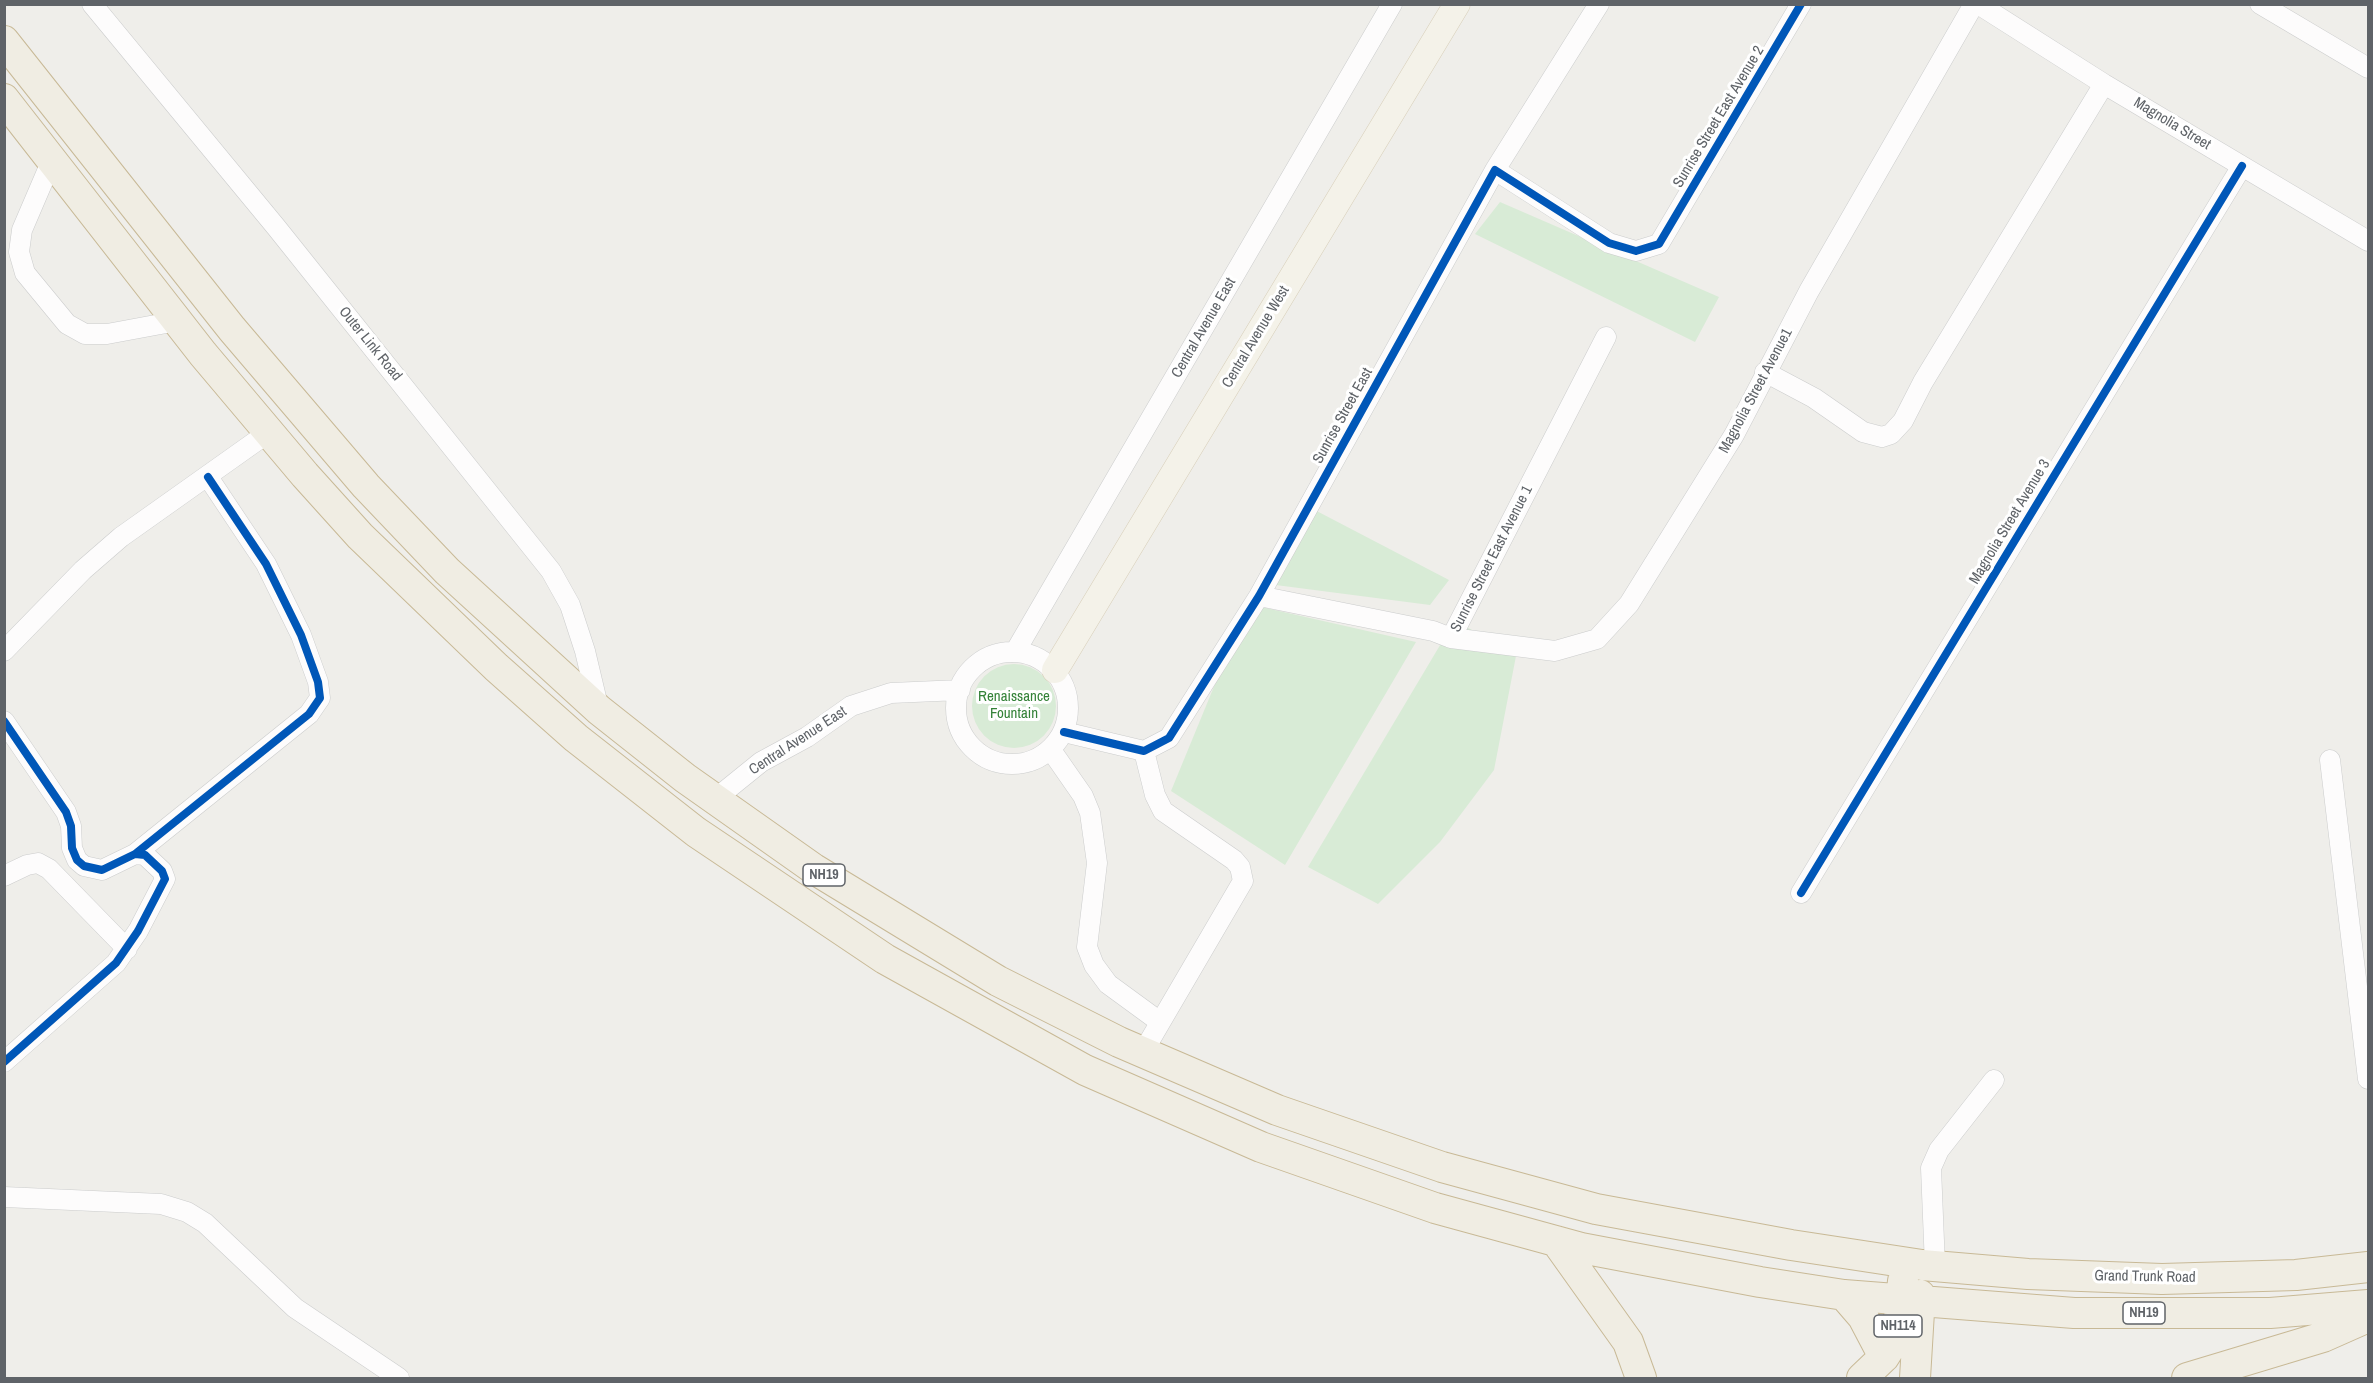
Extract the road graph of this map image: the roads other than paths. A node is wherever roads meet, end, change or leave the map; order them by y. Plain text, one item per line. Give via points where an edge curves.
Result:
1 (92, 4) edge
2 (1392, 4) edge
3 (1457, 4) edge
4 (1599, 4) edge
5 (1802, 4) edge
6 (1976, 4) edge
7 (2260, 4) edge
8 (4, 41) edge
9 (2368, 68) edge
10 (2104, 84) junction
11 (4, 99) edge
12 (52, 160) junction
13 (2242, 166) junction
14 (1495, 170) junction
15 (2368, 241) edge
16 (177, 321) junction
17 (1606, 337) dead end
18 (1766, 372) junction
19 (269, 432) junction
20 (208, 477) junction
21 (1259, 596) junction
22 (1451, 638) junction
23 (4, 651) edge
24 (1016, 652) junction
25 (1055, 670) junction
26 (960, 690) junction
27 (599, 710) junction
28 (4, 721) edge
29 (1064, 732) junction
30 (1051, 750) junction
31 (1144, 751) junction
32 (2330, 760) dead end
33 (714, 800) junction
34 (135, 854) junction
35 (4, 876) edge
36 (1801, 893) dead end
37 (128, 949) junction
38 (1160, 1022) junction
39 (1143, 1052) junction
40 (4, 1062) edge
41 (2368, 1079) edge
42 (1994, 1080) dead end
43 (4, 1197) edge
44 (1556, 1241) junction
45 (1920, 1264) junction
46 (2368, 1267) edge
47 (1844, 1295) junction
48 (1911, 1301) junction
49 (2368, 1305) edge
50 (2368, 1317) edge
51 (1884, 1357) junction
52 (399, 1378) edge
53 (1641, 1378) edge
54 (1862, 1378) edge
55 (1915, 1378) edge
56 (2187, 1378) edge

1 - 27 street, Outer Link Road via 276,226 551,572 570,605
2 - 24 street, Central Avenue East
3 - 25 main road, Central Avenue West
4 - 14 street, Sunrise Street East
5 - 14 street, Sunrise Street East Avenue 2 via 1659,244 1636,251 1610,243
6 - 10 street, Magnolia Street
6 - 18 street, Magnolia Street Avenue1
7 - 9 street
8 - 27 highway, NH19 via 232,330 366,486 447,571
10 - 13 street, Magnolia Street
10 - 18 street via 1903,421 1891,434 1882,437 1863,432 1814,398
11 - 12 highway, NH19
12 - 16 highway, NH19
12 - 16 street via 22,230 19,252 25,273 67,324 86,334
13 - 15 street, Magnolia Street
13 - 36 street, Magnolia Street Avenue 3
14 - 21 street, Sunrise Street East
16 - 19 highway, NH19
17 - 22 street, Sunrise Street East Avenue 1
18 - 22 street, Magnolia Street Avenue1 via 1734,435 1629,604 1597,639 1556,651
19 - 20 street
19 - 44 highway, NH19 via 384,560 576,738 696,832 885,959 1085,1070 1261,1147 1435,1208
20 - 23 street via 121,537
20 - 34 street via 266,564 301,635 320,698 309,714
21 - 22 street, Sunrise Street East Avenue 1
21 - 31 street, Sunrise Street East via 1169,738
24 - 25 street via 1037,657
24 - 26 street via 993,655 974,666
25 - 29 street via 1066,689 1069,711
26 - 30 street via 956,706 959,728 970,746 988,760 1010,765 1032,762
26 - 33 street, Central Avenue East via 891,693 851,706 807,737 761,762
27 - 33 highway, NH19
28 - 34 street via 66,812 77,860 102,870
29 - 30 street
29 - 31 street
30 - 38 street via 1090,813 1097,863 1087,947 1094,965 1108,984
31 - 38 street via 1163,811 1233,860 1243,878
32 - 41 street
33 - 39 highway, NH19 via 814,869 998,981
34 - 37 street via 151,858 165,879
35 - 37 street via 38,863 49,869
37 - 40 street
38 - 39 street
39 - 45 highway, NH19 via 1277,1110 1442,1167 1596,1209
42 - 45 street via 1939,1150 1932,1168
43 - 52 street via 161,1204 187,1212 205,1223 295,1308
44 - 47 highway, NH19
44 - 53 highway via 1628,1342
45 - 46 highway, Grand Trunk Road / NH19 via 2028,1274 2162,1279 2296,1275
45 - 48 highway, NH114
47 - 48 highway, NH19
47 - 51 highway via 1863,1317
48 - 49 highway, NH19 via 2085,1313 2270,1313
48 - 51 highway, NH114
48 - 55 highway, NH114
50 - 56 highway via 2323,1337
51 - 54 highway, NH114

